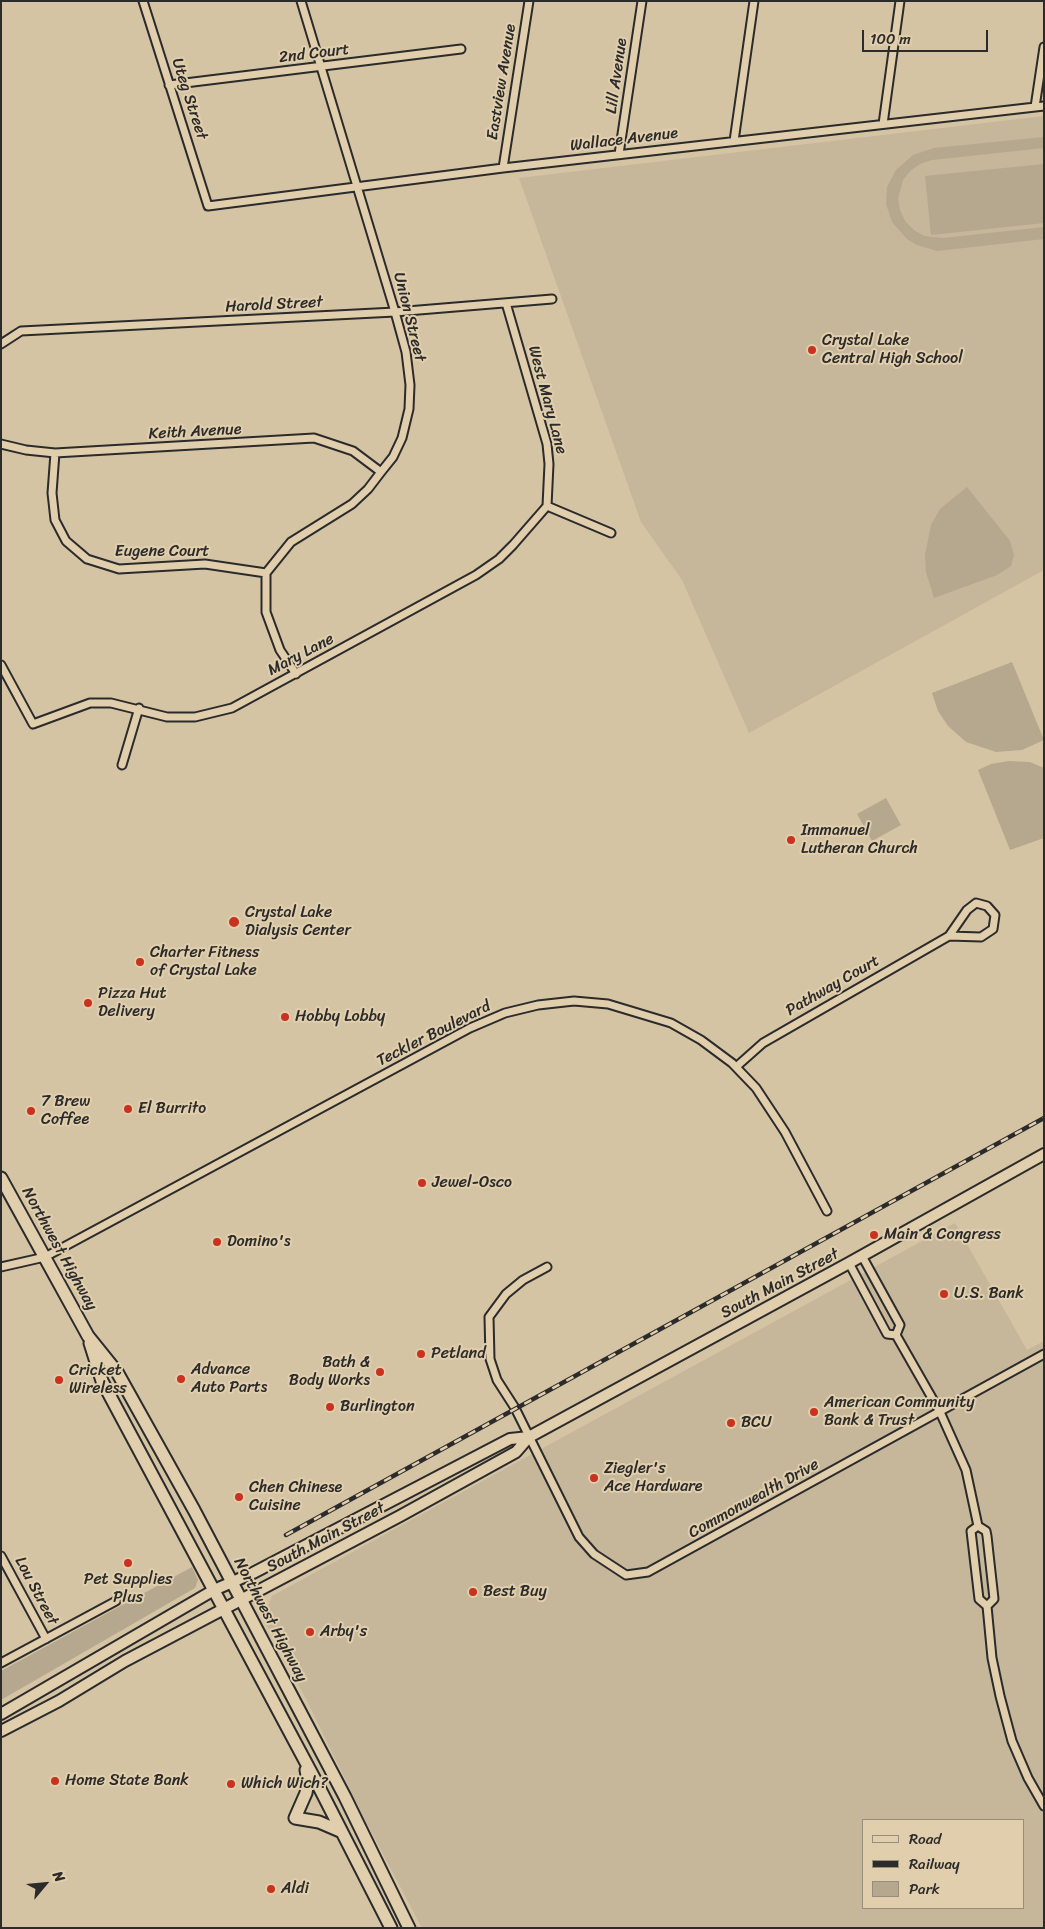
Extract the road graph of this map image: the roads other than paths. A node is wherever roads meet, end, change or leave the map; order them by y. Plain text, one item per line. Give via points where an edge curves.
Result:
1 (143, 1) edge
2 (301, 1) edge
3 (529, 1) edge
4 (642, 1) edge
5 (754, 1) edge
6 (900, 1) edge
7 (1044, 48) edge
8 (461, 49) dead end
9 (320, 67) junction
10 (169, 85) junction
11 (1044, 106) edge
12 (1035, 107) junction
13 (883, 124) junction
14 (734, 141) junction
15 (619, 154) junction
16 (503, 168) junction
17 (356, 187) junction
18 (208, 206) joint
19 (552, 299) dead end
20 (506, 303) junction
21 (395, 312) junction
22 (1, 344) edge
23 (1, 444) edge
24 (55, 453) junction
25 (382, 472) junction
26 (547, 506) junction
27 (611, 533) dead end
28 (266, 573) junction
29 (1, 665) edge
30 (296, 674) junction
31 (139, 708) junction
32 (122, 765) dead end
33 (949, 936) junction
34 (736, 1067) junction
35 (1044, 1154) edge
36 (1, 1178) edge
37 (827, 1211) dead end
38 (862, 1256) junction
39 (45, 1258) junction
40 (849, 1263) junction
41 (1, 1267) edge
42 (547, 1267) dead end
43 (896, 1335) junction
44 (88, 1336) junction
45 (1044, 1354) edge
46 (940, 1412) junction
47 (529, 1437) junction
48 (978, 1526) junction
49 (1, 1556) edge
50 (231, 1582) junction
51 (214, 1590) junction
52 (242, 1600) junction
53 (116, 1601) dead end
54 (987, 1606) junction
55 (224, 1609) junction
56 (46, 1639) junction
57 (1, 1663) edge
58 (1, 1714) edge
59 (1, 1731) edge
60 (304, 1760) junction
61 (1044, 1806) edge
62 (340, 1831) junction
63 (391, 1928) edge
64 (409, 1928) edge

1 - 10 street, Uteg Street
2 - 9 street, Union Street
3 - 16 street, Eastview Avenue
4 - 15 street, Lill Avenue
5 - 14 street
6 - 13 street
7 - 12 street
8 - 9 street, 2nd Court
9 - 10 street, 2nd Court
9 - 17 street, Union Street
10 - 18 street, Uteg Street
11 - 12 street, Wallace Avenue
12 - 13 street, Wallace Avenue
13 - 14 street, Wallace Avenue
14 - 15 street, Wallace Avenue
15 - 16 street, Wallace Avenue
16 - 17 street, Wallace Avenue
17 - 18 street, Wallace Avenue
17 - 21 street, Union Street
19 - 20 street, Harold Street
20 - 21 street, Harold Street
20 - 26 street, West Mary Lane via 546,444 549,464
21 - 22 street, Harold Street via 21,331
21 - 25 street, Union Street via 406,352 409,409 402,438
23 - 24 street, Keith Avenue
24 - 25 street, Keith Avenue via 314,438 353,451
24 - 28 street, Eugene Court via 52,493 55,520 66,541 87,558 119,569 206,564
25 - 28 street, Union Street via 352,504 291,542
26 - 27 street
26 - 30 street, Mary Lane via 499,559 476,575
28 - 30 street via 266,612 280,650
29 - 31 street, Mary Lane via 33,724 90,703 111,702
30 - 31 street, Mary Lane via 232,708 195,717 167,716
31 - 32 street
33 - 33 street, Pathway Court via 981,936 993,929 995,915 986,906 976,903 967,910
33 - 34 street, Pathway Court via 763,1043
34 - 37 street, Teckler Boulevard via 756,1088 785,1132
34 - 39 street, Teckler Boulevard via 701,1040 671,1023 608,1004 574,1001 505,1013 424,1052
35 - 38 street, South Main Street
36 - 39 main road, Northwest Highway
38 - 40 street, South Main Street
38 - 43 street via 900,1325
39 - 41 street, Teckler Boulevard
39 - 44 main road, Northwest Highway
40 - 43 street via 887,1334
40 - 47 street, South Main Street
42 - 47 street, Commonwealth Drive via 506,1294 489,1317 490,1359
43 - 46 street
44 - 50 main road, Northwest Highway via 117,1372
44 - 51 main road, Northwest Highway via 102,1380
45 - 46 street, Commonwealth Drive
46 - 47 street, Commonwealth Drive via 648,1572 626,1575 594,1554 579,1537
46 - 48 street via 966,1470
47 - 50 street, South Main Street via 510,1439
47 - 52 street, South Main Street via 516,1452
48 - 54 street via 986,1532 991,1568 994,1599
48 - 54 street via 970,1531 979,1599
49 - 56 street, Lou Street
50 - 51 street, South Main Street
50 - 52 main road, Northwest Highway
51 - 55 main road, Northwest Highway
51 - 58 street, South Main Street
52 - 55 street, South Main Street
52 - 64 main road, Northwest Highway via 345,1796
53 - 56 street
54 - 61 street via 992,1658 1012,1741
55 - 59 street, South Main Street
55 - 60 main road, Northwest Highway
56 - 57 street
60 - 62 main road, Northwest Highway
60 - 62 main road via 308,1781 295,1818 319,1822
62 - 63 main road, Northwest Highway

